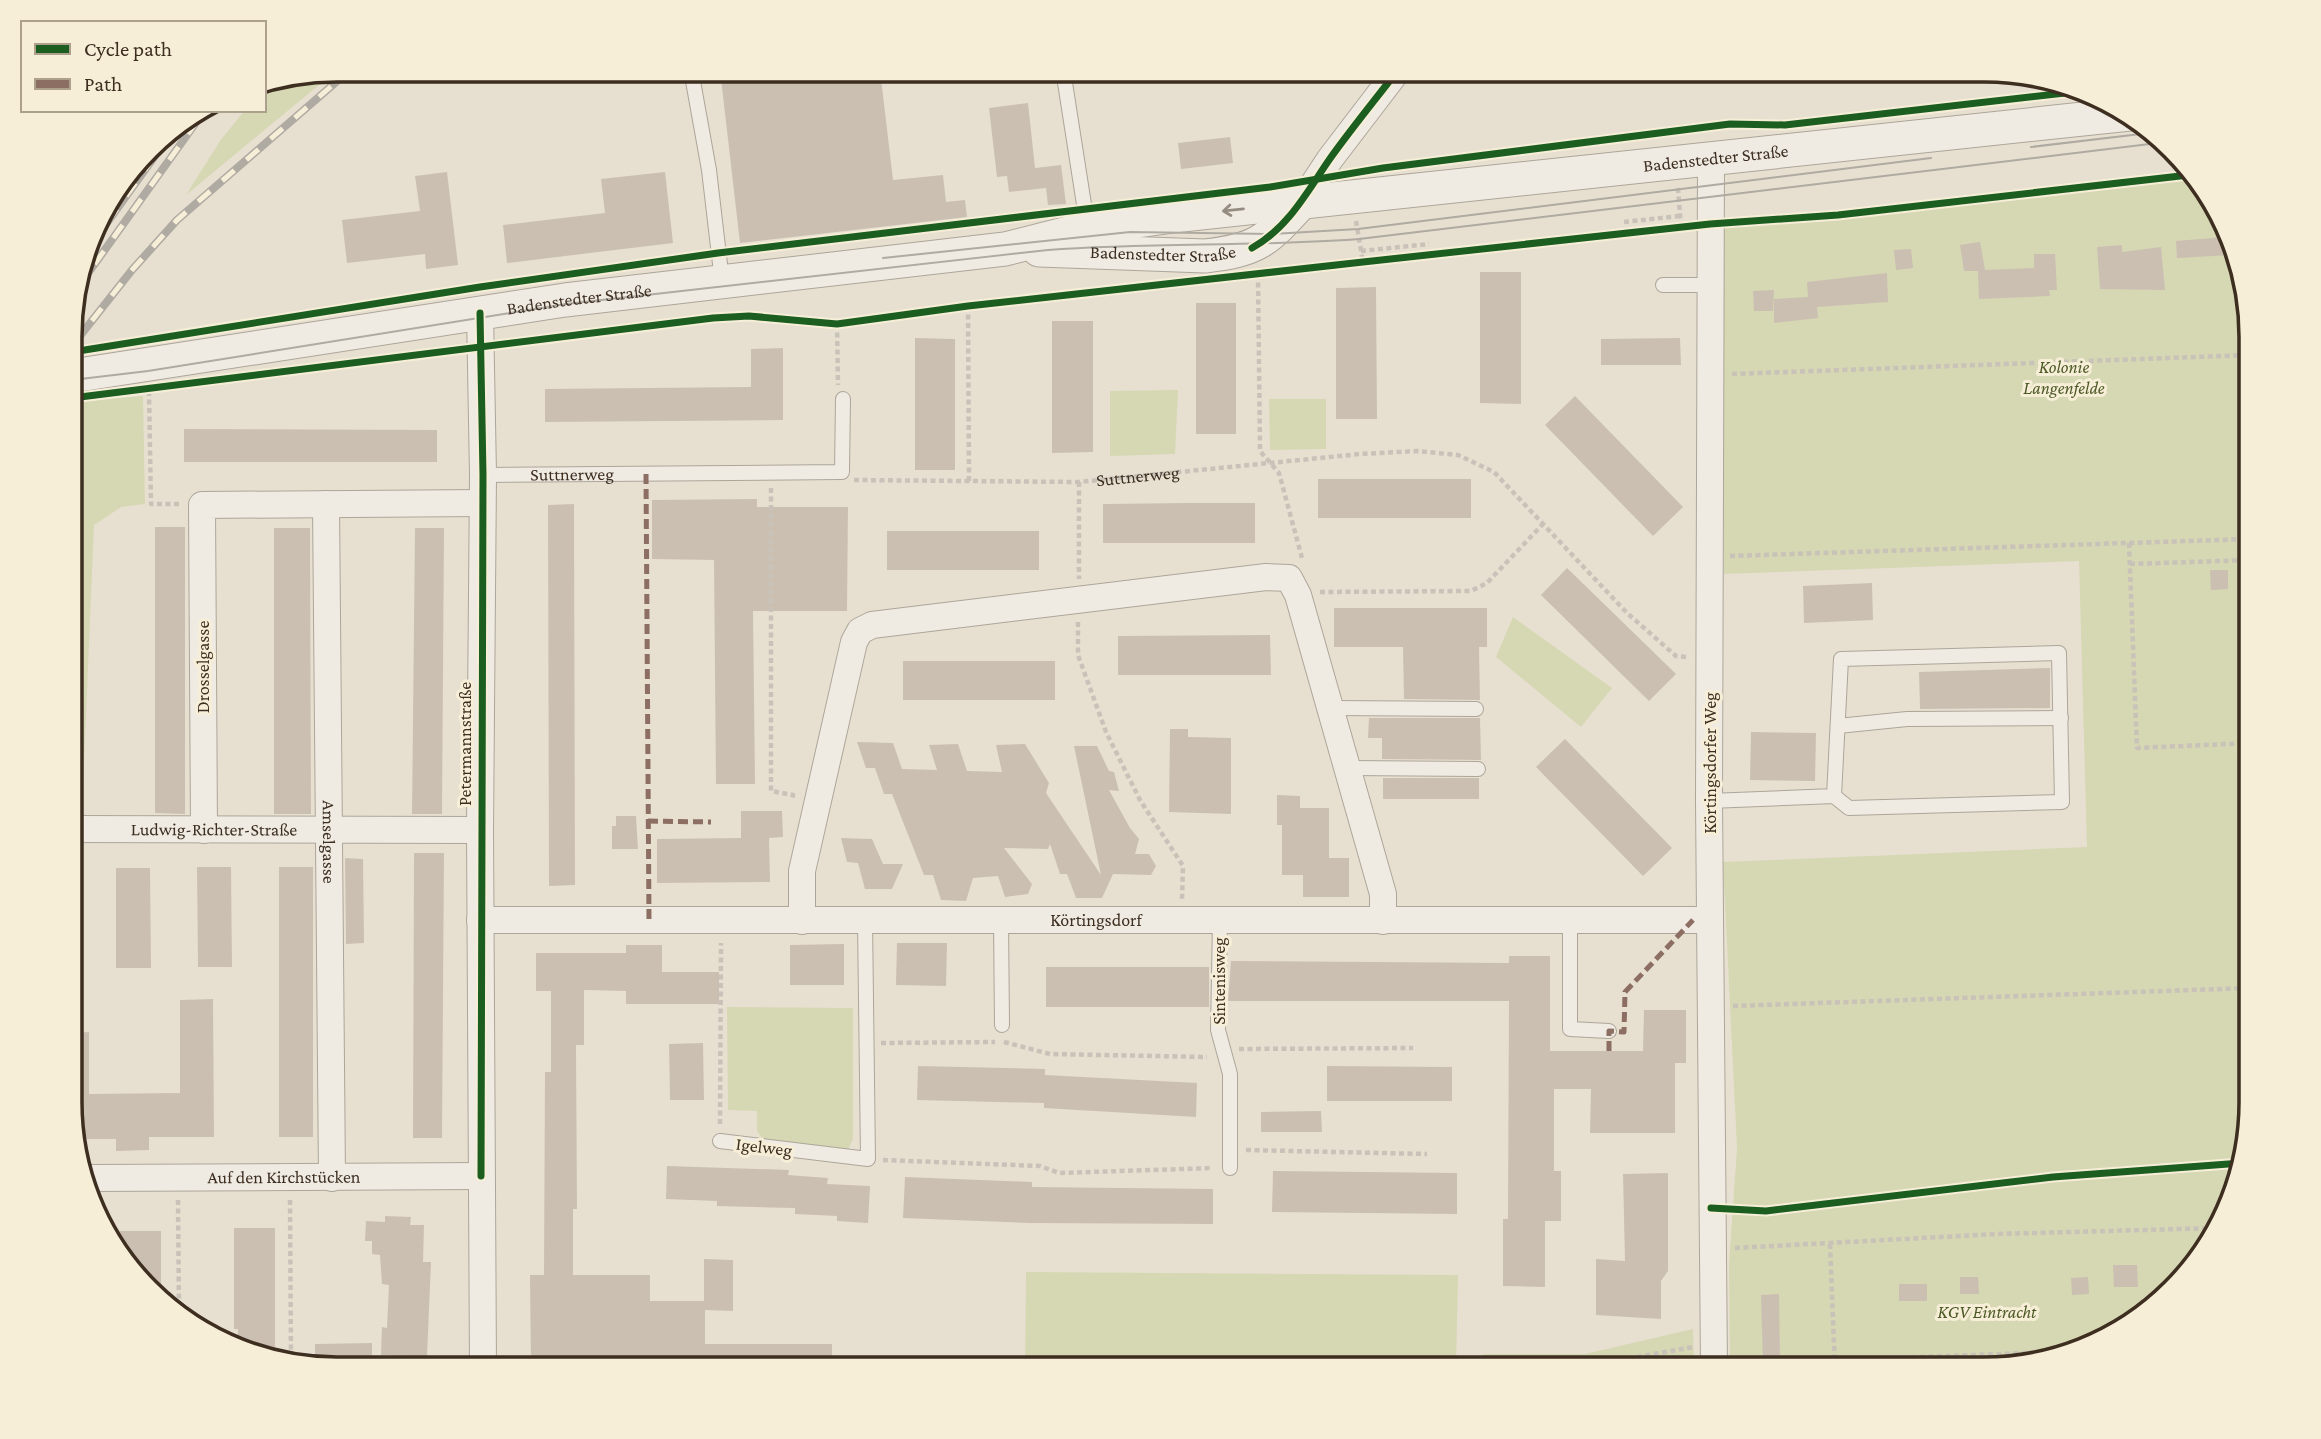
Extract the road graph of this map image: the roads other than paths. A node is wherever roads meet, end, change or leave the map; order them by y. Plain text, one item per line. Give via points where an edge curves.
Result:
1 (693, 82) edge
2 (1065, 82) edge
3 (1389, 82) edge
4 (2111, 116) edge
5 (1712, 157) junction
6 (1301, 203) junction
7 (1090, 240) junction
8 (722, 281) junction
9 (1663, 285) dead end
10 (1710, 285) junction
11 (480, 313) junction
12 (82, 375) edge
13 (843, 398) road end
14 (483, 475) junction
15 (482, 503) junction
16 (326, 504) junction
17 (1331, 708) junction
18 (1476, 709) dead end
19 (2061, 718) junction
20 (1838, 726) junction
21 (1348, 768) junction
22 (1478, 769) dead end
23 (1834, 796) junction
24 (1709, 801) junction
25 (82, 829) edge
26 (204, 830) junction
27 (480, 830) junction
28 (328, 831) junction
29 (1220, 919) junction
30 (480, 920) junction
31 (802, 920) junction
32 (865, 920) junction
33 (1001, 920) junction
34 (1710, 920) junction
35 (1383, 921) junction
36 (1570, 921) junction
37 (1002, 1024) road end
38 (1609, 1031) dead end
39 (720, 1141) road end
40 (1230, 1168) road end
41 (481, 1176) junction
42 (94, 1178) edge
43 (332, 1178) junction
44 (1714, 1356) edge
45 (483, 1357) edge

1 - 8 lane
2 - 7 lane
3 - 6 street
4 - 5 street, Badenstedter Straße
5 - 6 street, Badenstedter Straße
5 - 10 street, Körtingsdorfer Weg
6 - 7 street, Badenstedter Straße
7 - 8 street, Badenstedter Straße
8 - 11 street, Badenstedter Straße
9 - 10 lane
10 - 24 street, Körtingsdorfer Weg
11 - 12 street, Badenstedter Straße
11 - 14 street, Petermannstraße
13 - 14 lane, Suttnerweg via 842,472
14 - 15 street, Petermannstraße
15 - 16 street
15 - 27 street, Petermannstraße
16 - 26 street, Drosselgasse via 202,505
16 - 28 street, Amselgasse
17 - 18 lane
17 - 21 street
17 - 31 street via 1289,578 1266,577 872,625 860,631 854,642 802,872
19 - 20 lane via 1907,719
19 - 20 lane via 2059,653 1841,659
19 - 23 lane via 2062,802 1849,808
20 - 23 lane
21 - 22 lane
21 - 35 street via 1383,894
23 - 24 lane
24 - 34 street, Körtingsdorfer Weg
25 - 26 street, Ludwig-Richter-Straße
26 - 28 street, Ludwig-Richter-Straße
27 - 28 street, Ludwig-Richter-Straße
27 - 30 street, Petermannstraße
28 - 43 street, Amselgasse
29 - 33 street, Körtingsdorf
29 - 35 street, Körtingsdorf
29 - 40 lane, Sintenisweg via 1218,1030 1230,1074
30 - 31 street, Körtingsdorf
30 - 41 street, Petermannstraße
31 - 32 street, Körtingsdorf
32 - 33 street, Körtingsdorf
32 - 39 lane, Igelweg via 869,1159
33 - 37 lane
34 - 36 street, Körtingsdorf
34 - 44 street, Körtingsdorfer Weg
35 - 36 street, Körtingsdorf
36 - 38 lane via 1570,1029
41 - 43 street, Auf den Kirchstücken
41 - 45 street, Petermannstraße
42 - 43 street, Auf den Kirchstücken

